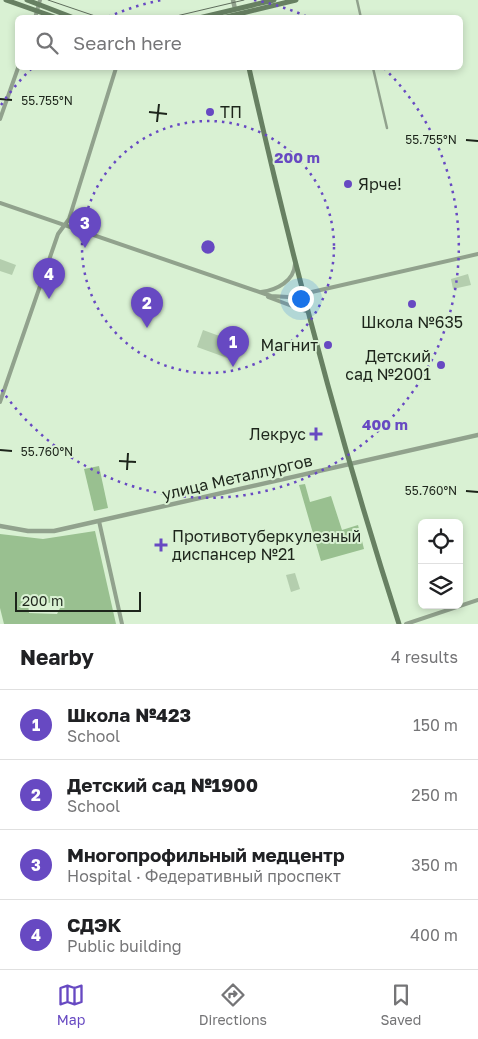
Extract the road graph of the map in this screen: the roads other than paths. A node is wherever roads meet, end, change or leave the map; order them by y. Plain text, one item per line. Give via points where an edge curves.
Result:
1 (6, 0) edge
2 (27, 0) edge
3 (233, 0) edge
4 (274, 0) edge
5 (296, 0) edge
6 (357, 0) edge
7 (39, 2) edge
8 (37, 11) junction
9 (237, 14) edge
10 (36, 15) edge
11 (48, 15) edge
12 (67, 15) edge
13 (360, 15) edge
14 (17, 70) edge
15 (115, 70) edge
16 (249, 70) edge
17 (373, 70) edge
18 (0, 119) edge
19 (387, 128) dead end
20 (0, 204) edge
21 (64, 226) junction
22 (478, 254) edge
23 (295, 261) junction
24 (259, 293) junction
25 (303, 294) junction
26 (308, 312) junction
27 (0, 402) edge
28 (478, 435) edge
29 (348, 463) junction
30 (99, 522) junction
31 (0, 526) edge
32 (478, 600) edge
33 (122, 624) edge
34 (399, 624) edge
35 (406, 624) edge

1 - 8 main road
2 - 7 main road
3 - 9 street
4 - 9 main road
5 - 9 main road
6 - 13 street
7 - 8 street
7 - 12 main road
8 - 10 street
8 - 11 main road
14 - 18 street
15 - 21 street via 69,219
16 - 23 main road
17 - 19 street
20 - 21 street
21 - 24 street
21 - 27 street via 58,234
22 - 25 street
23 - 24 street via 293,275 269,291
23 - 25 main road
24 - 25 street via 288,297
24 - 26 street
25 - 26 main road
26 - 29 main road
28 - 29 street, улица Металлургов
29 - 30 street, улица Металлургов
29 - 34 main road
30 - 31 street, улица Металлургов via 46,532
30 - 33 street
32 - 35 street

